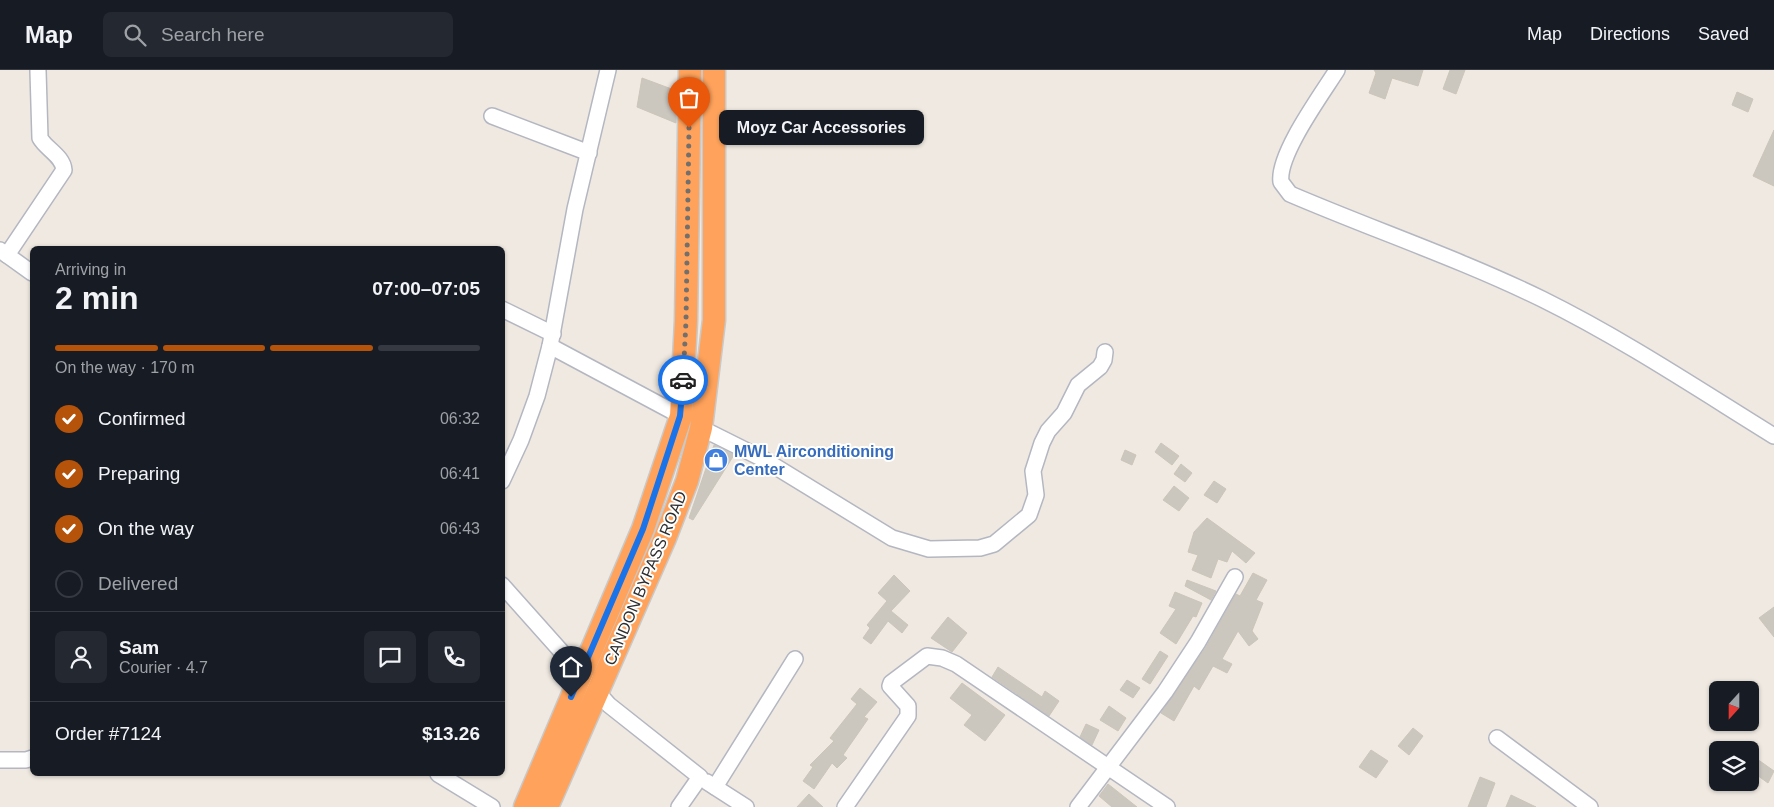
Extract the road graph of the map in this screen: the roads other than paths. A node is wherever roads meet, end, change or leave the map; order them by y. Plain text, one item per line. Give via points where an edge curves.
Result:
1 (608, 70) edge
2 (690, 70) edge
3 (714, 70) edge
4 (1337, 70) edge
5 (38, 71) edge
6 (492, 116) dead end
7 (689, 128) junction
8 (714, 128) junction
9 (589, 153) junction
10 (4, 252) edge
11 (30, 272) edge
12 (505, 311) edge
13 (552, 340) junction
14 (1104, 352) dead end
15 (680, 416) junction
16 (701, 428) junction
17 (1774, 436) edge
18 (505, 475) edge
19 (1235, 577) dead end
20 (505, 588) edge
21 (795, 659) dead end
22 (581, 673) junction
23 (597, 690) junction
24 (1497, 738) dead end
25 (30, 759) edge
26 (0, 760) edge
27 (1106, 767) junction
28 (441, 776) edge
29 (700, 777) junction
30 (715, 787) junction
31 (492, 807) edge
32 (526, 807) edge
33 (547, 807) edge
34 (679, 807) edge
35 (746, 807) edge
36 (845, 807) edge
37 (1078, 807) edge
38 (1168, 807) edge
39 (1590, 807) edge

1 - 9 street
2 - 7 highway, CANDON BYPASS ROAD
3 - 8 highway, CANDON BYPASS ROAD
4 - 17 street via 1301,127 1282,165 1281,182 1290,194 1463,263 1542,300 1629,346
5 - 10 street via 40,138 61,161 64,170
6 - 9 street
7 - 8 highway
7 - 15 highway, CANDON BYPASS ROAD via 686,321
8 - 16 highway, CANDON BYPASS ROAD via 714,320
9 - 13 street via 575,209
10 - 11 street
12 - 13 street
13 - 15 street
13 - 18 street via 537,396
14 - 16 street via 1100,367 1078,385 1064,413 1042,443 1033,471 1036,495 1029,515 994,544 980,548 929,549 892,538 763,459
15 - 22 highway, CANDON BYPASS ROAD via 643,529
16 - 23 highway, CANDON BYPASS ROAD via 687,480 665,538
19 - 27 street via 1165,692
20 - 22 street
21 - 30 street
22 - 23 street
22 - 32 highway, CANDON BYPASS ROAD
23 - 29 street via 609,705
23 - 33 highway, CANDON BYPASS ROAD
24 - 39 street
25 - 26 street
27 - 36 street via 956,664 927,656 891,683 893,692 908,706 908,716
27 - 37 street
27 - 38 street
28 - 31 street
29 - 30 street
29 - 34 street
30 - 35 street

